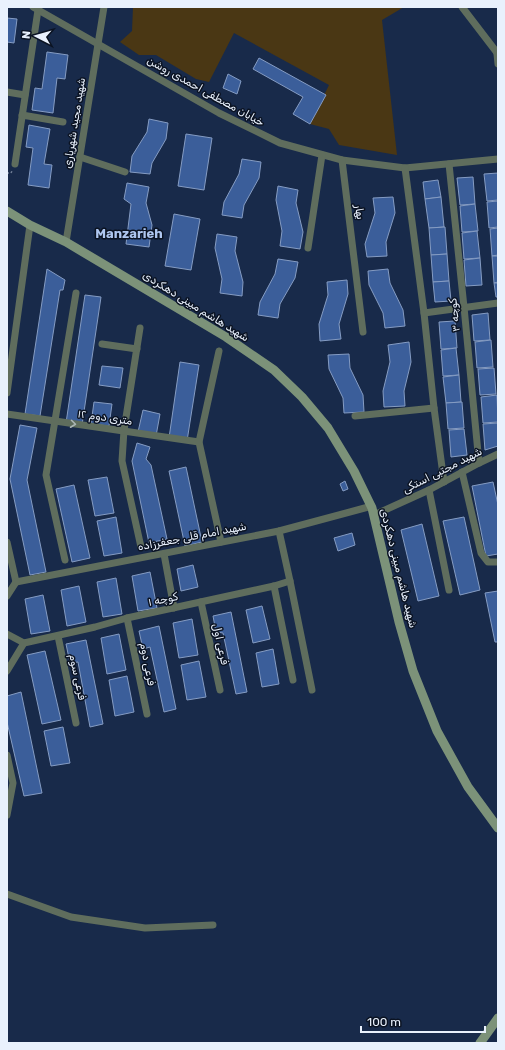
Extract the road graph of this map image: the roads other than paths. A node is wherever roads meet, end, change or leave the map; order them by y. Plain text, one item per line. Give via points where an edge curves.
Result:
1 (104, 7) edge
2 (462, 7) edge
3 (35, 8) edge
4 (98, 43) junction
5 (497, 54) edge
6 (498, 64) edge
7 (7, 92) edge
8 (25, 94) junction
9 (22, 115) junction
10 (63, 122) dead end
11 (322, 155) junction
12 (80, 157) junction
13 (498, 159) edge
14 (342, 160) junction
15 (15, 164) dead end
16 (449, 164) junction
17 (405, 168) junction
18 (125, 172) dead end
19 (7, 211) edge
20 (30, 225) junction
21 (66, 242) junction
22 (308, 248) dead end
23 (76, 293) dead end
24 (498, 304) edge
25 (464, 307) junction
26 (424, 314) junction
27 (140, 328) dead end
28 (363, 332) dead end
29 (102, 344) dead end
30 (137, 349) junction
31 (10, 350) edge
32 (219, 351) dead end
33 (7, 393) edge
34 (434, 408) junction
35 (7, 414) edge
36 (355, 416) dead end
37 (56, 421) junction
38 (124, 430) junction
39 (199, 442) junction
40 (498, 456) edge
41 (479, 463) junction
42 (462, 472) junction
43 (444, 482) junction
44 (429, 490) junction
45 (373, 511) junction
46 (279, 530) junction
47 (7, 542) edge
48 (221, 542) junction
49 (141, 546) dead end
50 (164, 554) junction
51 (65, 560) dead end
52 (498, 562) edge
53 (290, 581) junction
54 (16, 582) junction
55 (274, 586) junction
56 (449, 590) dead end
57 (7, 596) edge
58 (201, 602) junction
59 (174, 608) junction
60 (128, 618) junction
61 (7, 634) edge
62 (58, 636) junction
63 (24, 643) junction
64 (7, 671) edge
65 (293, 680) dead end
66 (220, 690) dead end
67 (312, 690) dead end
68 (147, 714) dead end
69 (76, 723) dead end
70 (7, 755) edge
71 (7, 815) edge
72 (498, 828) edge
73 (7, 894) edge
74 (212, 925) dead end
75 (498, 1018) edge
76 (480, 1043) edge

1 - 4 street, شهید مجید شهریاری
2 - 5 street
3 - 4 street, خیابان مصطفی احمدی روشن
3 - 8 street
4 - 11 street, خیابان مصطفی احمدی روشن via 219,114 280,143
4 - 12 street, شهید مجید شهریاری
5 - 6 street
7 - 8 street
8 - 9 street
9 - 10 street
9 - 15 street
11 - 14 street, خیابان مصطفی احمدی روشن
11 - 22 street
12 - 18 street
12 - 21 street, شهید مجید شهریاری
13 - 16 street, خیابان مصطفی احمدی روشن
14 - 17 street, خیابان مصطفی احمدی روشن
14 - 28 street, بهار
16 - 17 street, خیابان مصطفی احمدی روشن
16 - 25 street, کوچه ۳
17 - 26 street
19 - 20 main road, شهید هاشم مبینی دهکردی
20 - 21 main road, شهید هاشم مبینی دهکردی
20 - 31 street
21 - 45 main road, شهید هاشم مبینی دهکردی via 226,337 274,370 302,397 328,428 354,471
23 - 37 street
24 - 25 street
25 - 26 street
25 - 41 street, کوچه ۳
26 - 34 street
27 - 30 street
29 - 30 street
30 - 38 street
31 - 33 street
32 - 39 street
34 - 36 street
34 - 43 street
35 - 37 street, ۱۲ متری دوم
37 -> 38 street, ۱۲ متری دوم
37 - 51 street via 46,475
38 - 39 street, ۱۲ متری دوم
38 - 49 street via 122,461
39 - 48 street
40 - 41 street, شهید مجتبی استکی
41 - 42 street, شهید مجتبی استکی
42 - 43 street, شهید مجتبی استکی
42 - 52 street via 481,553 488,562
43 - 44 street, شهید مجتبی استکی
44 - 45 street, شهید مجتبی استکی
44 - 56 street
45 - 46 street, شهید امام قلی جعفرزاده
45 - 72 main road, شهید هاشم مبینی دهکردی via 413,671 437,732 468,787
46 - 48 street, شهید امام قلی جعفرزاده
46 - 53 street
47 - 54 street
48 - 50 street, شهید امام قلی جعفرزاده
50 - 54 street, شهید امام قلی جعفرزاده
50 - 59 street
53 - 55 street, کوچه ۱
53 - 67 street
54 - 57 street
55 - 58 street, کوچه ۱
55 - 65 street
58 - 59 street, کوچه ۱
58 - 66 street, فرعی اول
59 - 60 street, کوچه ۱
60 - 62 street, کوچه ۱
60 - 68 street, فرعی دوم
61 - 63 street
62 - 63 street, کوچه ۱
62 - 69 street, فرعی سوم
63 - 64 street
70 - 71 street via 13,783
73 - 74 street via 71,917 145,928
75 - 76 main road

